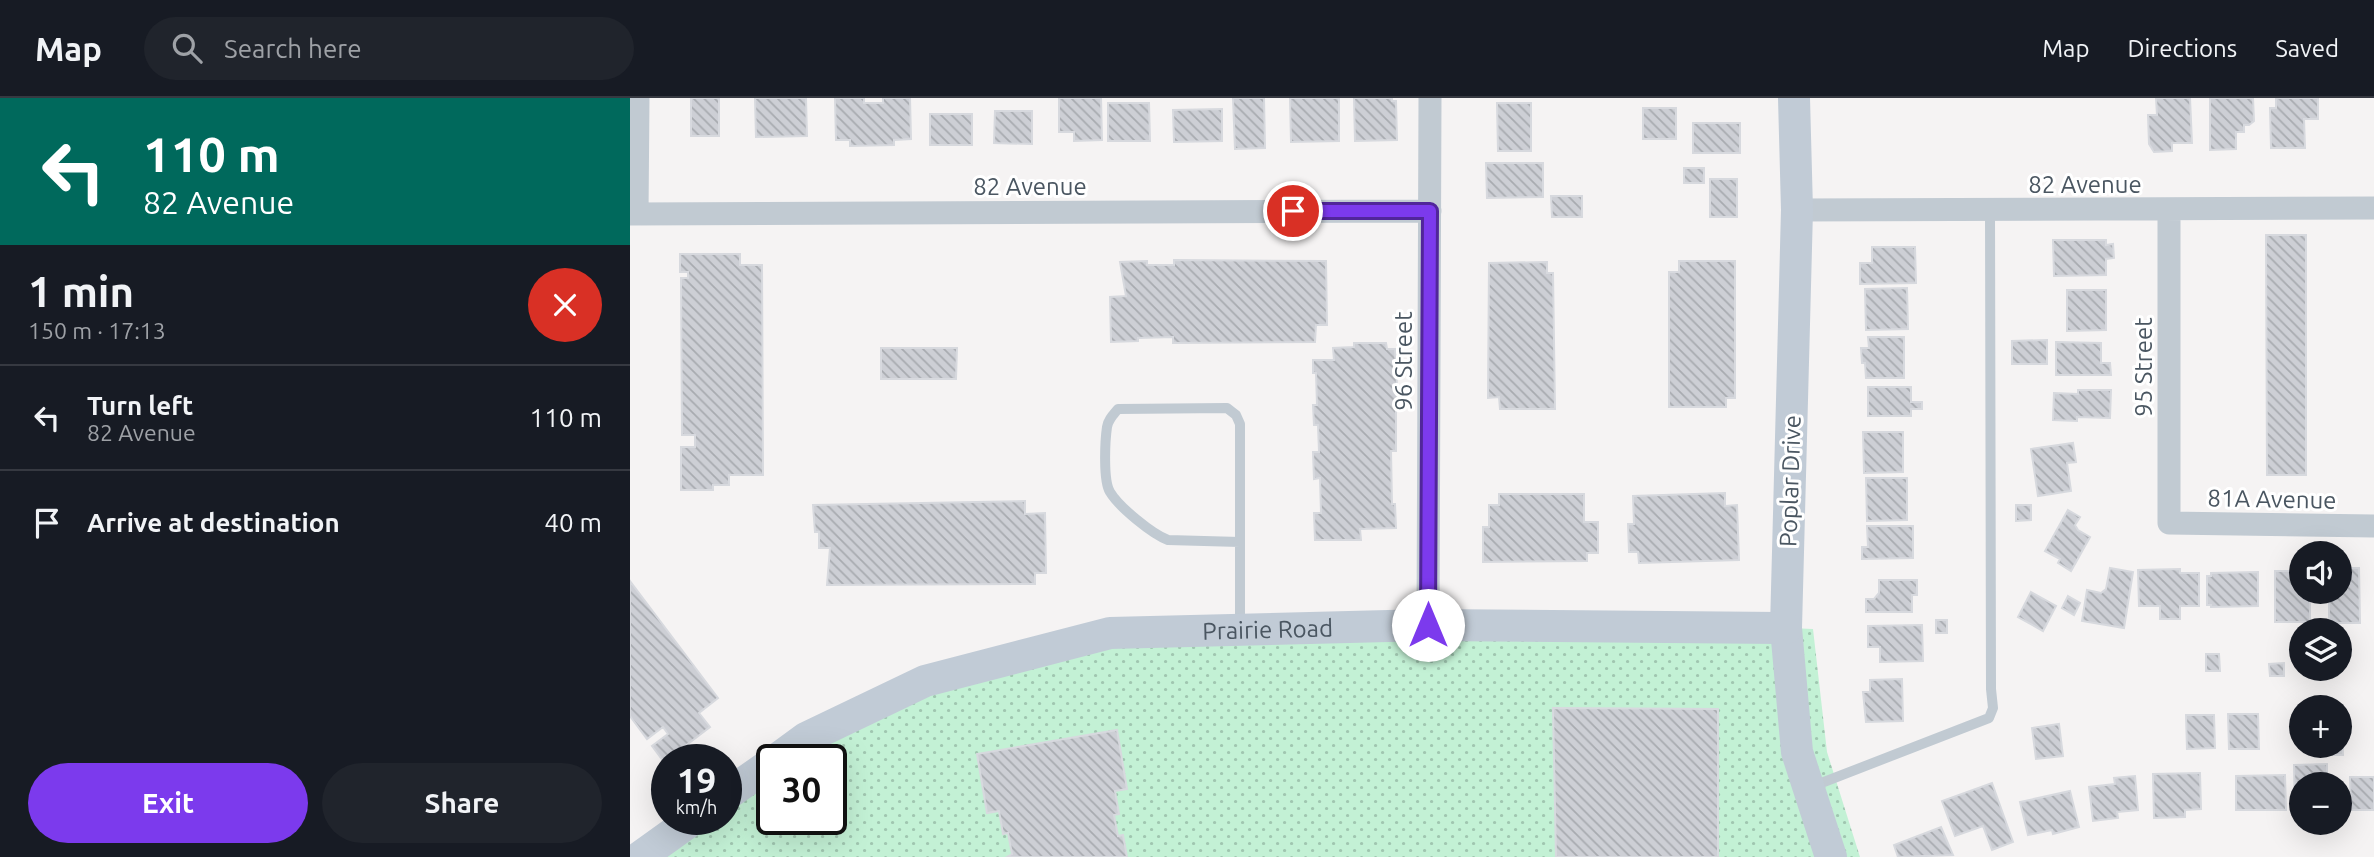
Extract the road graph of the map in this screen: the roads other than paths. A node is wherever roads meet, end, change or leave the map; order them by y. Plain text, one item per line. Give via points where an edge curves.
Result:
1 (638, 98) edge
2 (1430, 98) edge
3 (1794, 98) edge
4 (2374, 208) edge
5 (1797, 210) junction
6 (1990, 210) junction
7 (2169, 210) junction
8 (1430, 211) junction
9 (634, 214) edge
10 (2169, 523) joint
11 (2374, 526) edge
12 (1240, 542) junction
13 (1428, 625) junction
14 (1786, 628) junction
15 (1240, 629) junction
16 (798, 744) edge
17 (1809, 788) junction
18 (671, 835) edge
19 (640, 857) edge
20 (1831, 857) edge

1 - 9 street
2 - 8 street, 96 Street
3 - 5 street, Poplar Drive
4 - 7 street, 82 Avenue
5 - 6 street, 82 Avenue
5 - 14 street, Poplar Drive
6 - 7 street, 82 Avenue
6 - 17 lane via 1993,708 1989,718
7 - 10 street, 95 Street
8 - 9 street, 82 Avenue
8 - 13 street, 96 Street
10 - 11 street, 81A Avenue
12 - 12 lane via 1240,424 1236,415 1227,408 1118,409 1107,426 1106,481 1115,498 1168,540
12 - 15 lane
13 - 14 street, Prairie Road
13 - 15 street, Prairie Road
14 - 17 street, Poplar Drive via 1797,752
15 - 16 street, Prairie Road via 1110,633 925,681
17 - 20 street, Poplar Drive
18 - 19 street

